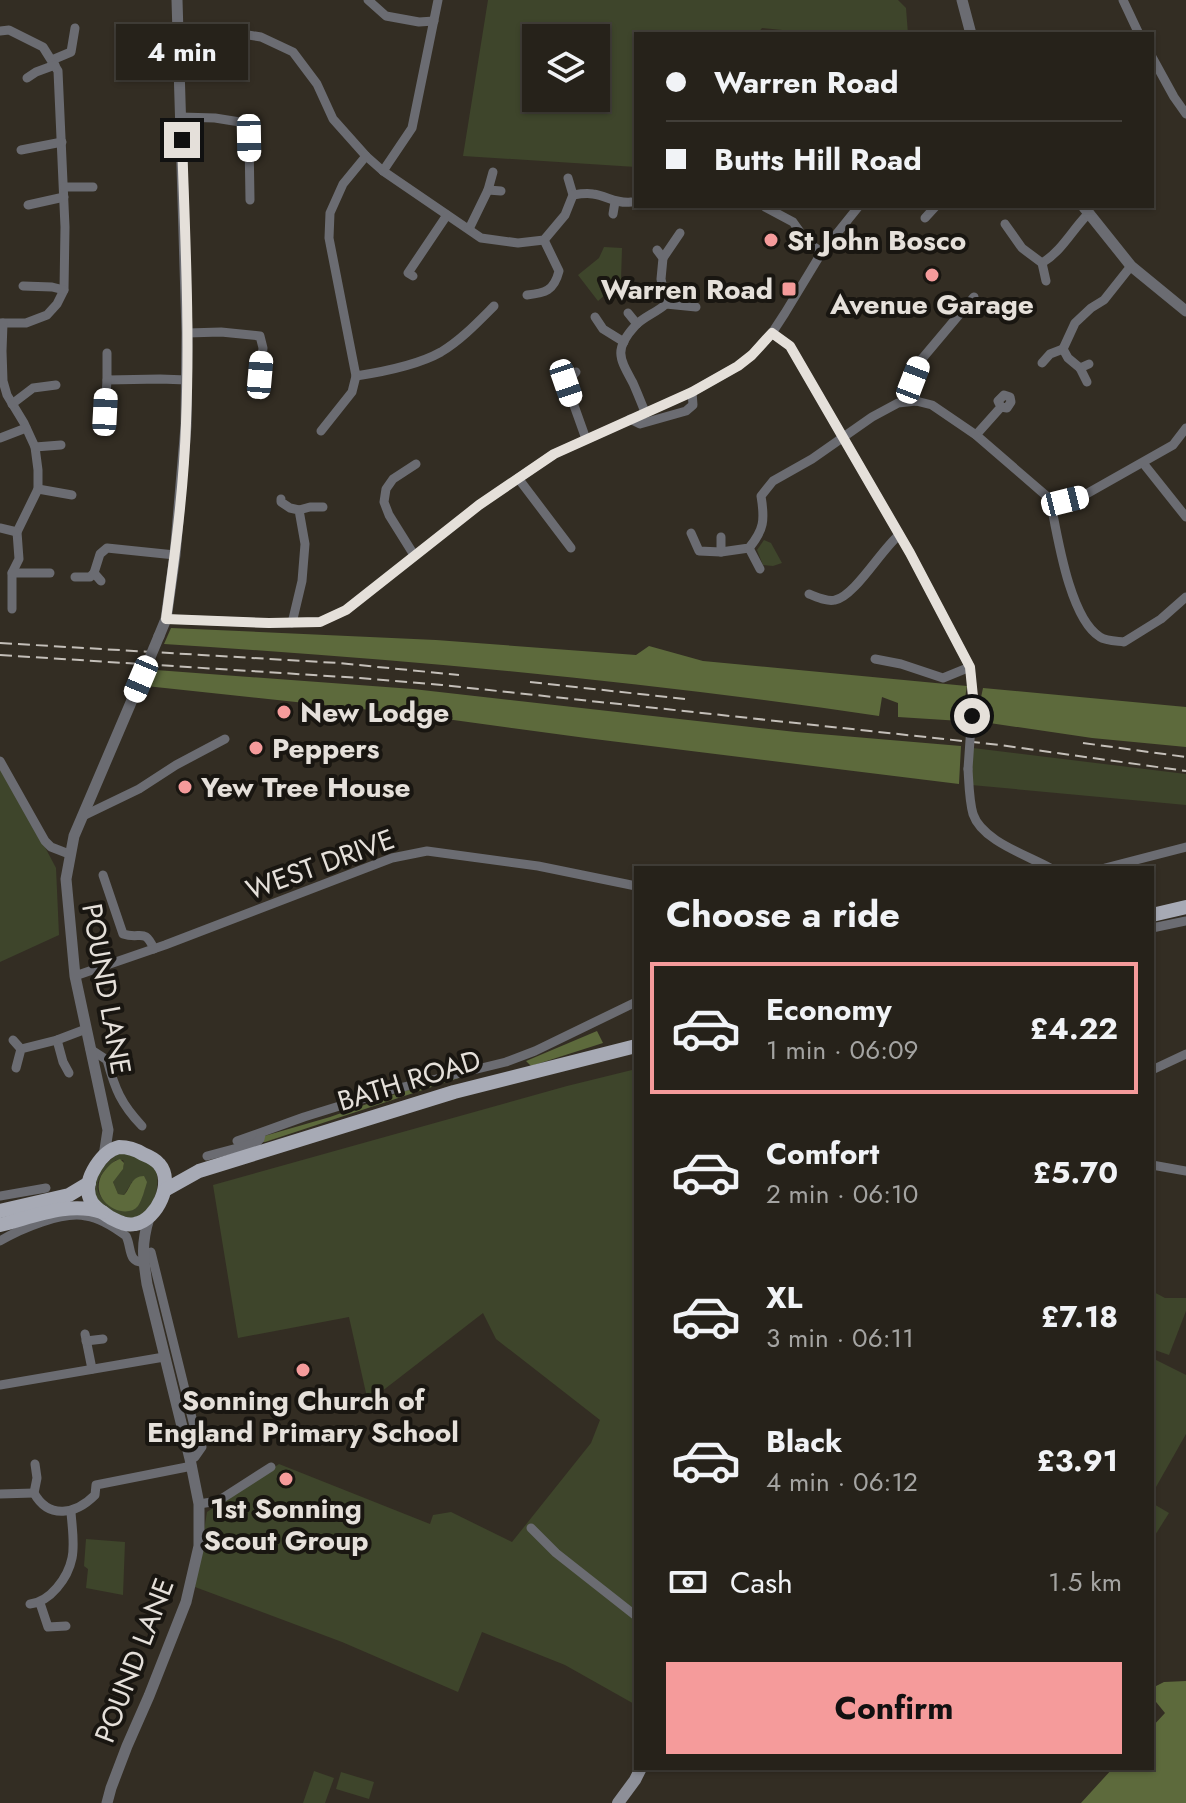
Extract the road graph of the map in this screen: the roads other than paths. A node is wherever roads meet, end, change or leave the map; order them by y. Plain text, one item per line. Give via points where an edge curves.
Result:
1 (177, 0) edge
2 (368, 0) edge
3 (438, 0) edge
4 (962, 0) edge
5 (1123, 0) edge
6 (434, 21) junction
7 (75, 28) dead end
8 (0, 31) edge
9 (970, 32) edge
10 (1138, 32) edge
11 (179, 38) junction
12 (1154, 61) edge
13 (53, 62) junction
14 (27, 78) dead end
15 (1186, 114) edge
16 (181, 117) junction
17 (62, 142) junction
18 (21, 150) dead end
19 (366, 156) junction
20 (383, 171) junction
21 (493, 172) dead end
22 (568, 178) dead end
23 (93, 187) dead end
24 (488, 190) junction
25 (501, 191) dead end
26 (64, 192) junction
27 (573, 195) junction
28 (250, 200) dead end
29 (615, 202) junction
30 (631, 202) dead end
31 (28, 205) dead end
32 (767, 208) edge
33 (857, 208) edge
34 (934, 208) edge
35 (1086, 210) edge
36 (613, 214) dead end
37 (447, 215) junction
38 (925, 218) dead end
39 (1005, 224) dead end
40 (469, 229) junction
41 (680, 233) dead end
42 (544, 240) junction
43 (822, 252) junction
44 (1042, 263) junction
45 (1131, 266) junction
46 (408, 273) dead end
47 (1046, 281) dead end
48 (23, 286) dead end
49 (64, 290) junction
50 (527, 295) dead end
51 (666, 304) junction
52 (494, 306) dead end
53 (696, 307) dead end
54 (1186, 311) edge
55 (978, 312) dead end
56 (628, 313) dead end
57 (595, 317) dead end
58 (2, 323) edge
59 (637, 324) junction
60 (187, 333) junction
61 (772, 333) junction
62 (624, 342) junction
63 (1063, 349) junction
64 (107, 353) dead end
65 (1042, 363) dead end
66 (576, 372) dead end
67 (260, 375) dead end
68 (356, 376) junction
69 (556, 376) dead end
70 (107, 380) junction
71 (187, 380) junction
72 (1087, 382) dead end
73 (566, 383) junction
74 (56, 385) dead end
75 (692, 392) junction
76 (916, 401) junction
77 (12, 404) junction
78 (1001, 407) dead end
79 (105, 412) dead end
80 (645, 412) junction
81 (630, 419) junction
82 (26, 428) junction
83 (1186, 428) edge
84 (321, 431) dead end
85 (976, 435) junction
86 (842, 437) junction
87 (0, 438) edge
88 (586, 439) junction
89 (61, 445) dead end
90 (35, 447) junction
91 (1143, 463) junction
92 (416, 464) dead end
93 (518, 478) junction
94 (38, 489) junction
95 (72, 495) dead end
96 (281, 499) dead end
97 (1050, 499) junction
98 (323, 507) dead end
99 (299, 510) junction
100 (1186, 517) edge
101 (0, 528) edge
102 (17, 532) junction
103 (691, 533) dead end
104 (899, 535) junction
105 (721, 537) dead end
106 (571, 548) dead end
107 (749, 548) junction
108 (721, 552) junction
109 (175, 555) junction
110 (414, 555) junction
111 (760, 569) dead end
112 (12, 573) junction
113 (50, 573) dead end
114 (75, 577) dead end
115 (809, 594) dead end
116 (1186, 597) edge
117 (12, 609) dead end
118 (166, 619) junction
119 (292, 623) junction
120 (875, 659) dead end
121 (970, 667) junction
122 (225, 739) dead end
123 (0, 761) edge
124 (83, 816) junction
125 (1186, 847) edge
126 (69, 854) junction
127 (1038, 866) edge
128 (1113, 866) edge
129 (103, 875) dead end
130 (634, 886) edge
131 (1186, 907) edge
132 (1154, 915) edge
133 (1186, 921) edge
134 (1154, 928) edge
135 (154, 949) junction
136 (75, 976) junction
137 (634, 1003) edge
138 (86, 1029) junction
139 (13, 1040) dead end
140 (57, 1040) junction
141 (634, 1046) edge
142 (21, 1049) junction
143 (90, 1049) junction
144 (1186, 1054) edge
145 (63, 1062) junction
146 (494, 1065) junction
147 (16, 1068) dead end
148 (1154, 1069) edge
149 (56, 1071) dead end
150 (69, 1073) dead end
151 (497, 1080) junction
152 (142, 1126) dead end
153 (108, 1130) junction
154 (261, 1134) junction
155 (237, 1141) dead end
156 (129, 1147) junction
157 (104, 1156) junction
158 (207, 1156) dead end
159 (160, 1164) junction
160 (1154, 1165) edge
161 (199, 1171) junction
162 (1186, 1171) edge
163 (89, 1183) junction
164 (46, 1188) dead end
165 (165, 1190) junction
166 (0, 1196) edge
167 (0, 1211) edge
168 (102, 1212) junction
169 (149, 1218) junction
170 (122, 1223) junction
171 (0, 1225) edge
172 (0, 1241) edge
173 (146, 1255) junction
174 (153, 1283) junction
175 (103, 1339) dead end
176 (164, 1357) junction
177 (92, 1369) junction
178 (0, 1385) edge
179 (191, 1462) junction
180 (35, 1464) dead end
181 (271, 1467) dead end
182 (34, 1493) junction
183 (0, 1494) edge
184 (199, 1504) junction
185 (71, 1512) junction
186 (531, 1528) dead end
187 (634, 1614) edge
188 (66, 1626) dead end
189 (640, 1770) edge
190 (107, 1803) edge
191 (618, 1803) edge

1 - 11 street
2 - 6 street via 386,16
3 - 6 street
4 - 9 street
5 - 10 street
6 - 20 street via 412,128
7 - 13 street via 71,52
8 - 13 street via 9,30 43,47
11 - 16 street
11 - 19 street via 230,32 261,37 293,52 317,84 333,119
12 - 15 street
13 - 14 street
13 - 17 street via 60,88
16 - 28 street via 251,120 255,182
16 - 60 street
17 - 18 street
17 - 26 street
19 - 20 street
19 - 68 street via 343,184 330,213 329,238
20 - 37 street
21 - 24 street
22 - 27 street
23 - 26 street
24 - 25 street
24 - 40 street
26 - 31 street
26 - 49 street
27 - 29 street via 592,194
27 - 42 street via 565,215
29 - 30 street
29 - 36 street
32 - 43 street via 793,222
33 - 43 street
34 - 38 street
35 - 44 street via 1065,243
35 - 45 street
37 - 40 street
37 - 46 street
39 - 44 street via 1022,248
40 - 42 street via 497,241
41 - 51 street via 660,254
42 - 50 street via 559,271 556,281 545,293
43 - 61 street
44 - 47 street
45 - 54 street
45 - 63 street via 1104,300 1075,323
48 - 49 street
49 - 58 street via 47,315 26,323
51 - 53 street
51 - 59 street
52 - 68 street via 440,353
55 - 76 street via 971,300 921,360 913,380
56 - 59 street
57 - 62 street
58 - 77 street via 3,381
59 - 62 street
60 - 67 street via 260,336
60 - 71 street
61 - 75 street via 738,366
61 - 86 street via 790,346
62 - 80 street via 623,368
63 - 65 street
63 - 72 street via 1068,358 1085,366
64 - 70 street
66 - 73 street
68 - 84 street via 352,392
69 - 73 street
70 - 71 street
70 - 79 street
71 - 109 street
73 - 88 street
74 - 77 street via 33,388
75 - 80 street
75 - 81 street via 693,405 686,411 640,424
76 - 85 street via 932,405
76 - 86 street via 898,403
77 - 82 street
78 - 85 street
80 - 81 street
81 - 88 street
82 - 87 street
82 - 90 street
83 - 91 street via 1173,445
85 - 97 street
86 - 104 street
86 - 107 street via 773,481 761,496 761,534
88 - 93 street
89 - 90 street
90 - 94 street
91 - 97 street via 1081,497
91 - 100 street
92 - 110 street via 393,479 384,502
93 - 106 street
93 - 110 street
94 - 95 street
94 - 102 street
96 - 99 street
97 - 116 street via 1063,563 1083,619 1101,638 1124,642
98 - 99 street
99 - 119 street via 305,544
101 - 102 street
102 - 112 street via 24,558
103 - 108 street via 699,551
104 - 115 street via 854,589 837,600
104 - 121 street
105 - 108 street
107 - 108 street
107 - 111 street
109 - 114 street via 107,548 100,554 98,577
109 - 118 street
110 - 119 street via 346,610 320,622
112 - 113 street
112 - 117 street
118 - 119 street
118 - 124 street, POUND LANE, bridge
120 - 121 street via 885,667 901,664 943,678
121 - 127 street, bridge via 968,769 973,813 979,826
122 - 124 street
123 - 126 street via 45,841
124 - 126 street, POUND LANE
125 - 128 street
126 - 136 street, POUND LANE via 66,879
129 - 135 street via 123,934 142,934
130 - 135 street, WEST DRIVE via 427,851 392,858
131 - 132 main road
133 - 134 street
135 - 136 street, WEST DRIVE
136 - 138 street, POUND LANE
137 - 146 street
138 - 140 street via 65,1031
138 - 143 street, POUND LANE
139 - 142 street
140 - 142 street
140 - 145 street
141 - 151 main road, BATH ROAD
142 - 147 street
143 - 152 street via 107,1060 115,1087
143 - 153 street, POUND LANE
144 - 148 street
145 - 149 street
145 - 150 street
146 - 151 street
146 - 154 street via 391,1090
151 - 161 main road, BATH ROAD
153 - 156 street
153 - 157 street, POUND LANE
154 - 155 street
154 - 158 street via 256,1143
156 - 157 main road
156 - 159 main road
157 - 163 main road
159 - 161 main road, BATH ROAD
159 - 165 main road
160 - 162 street
161 - 165 main road, BATH ROAD
163 - 167 main road via 69,1195
163 - 168 main road via 91,1202
164 - 166 street
165 - 169 main road
168 - 170 main road
168 - 171 main road via 69,1208
169 - 170 main road
169 - 173 street, POUND LANE
170 - 173 street, POUND LANE
172 - 173 street via 44,1222 86,1216 126,1236 136,1262
173 - 174 street, POUND LANE
174 - 176 street, POUND LANE
174 - 179 street via 202,1447
175 - 177 street via 86,1337
176 - 177 street
176 - 179 street, POUND LANE
177 - 178 street
179 - 184 street, POUND LANE
179 - 185 street via 96,1485 95,1495
180 - 182 street
181 - 184 street via 218,1501
182 - 183 street
182 - 185 street via 49,1509
184 - 190 street, POUND LANE via 199,1546 186,1602
185 - 188 street via 72,1558 66,1575 35,1603 44,1627
186 - 187 street
189 - 191 main road

